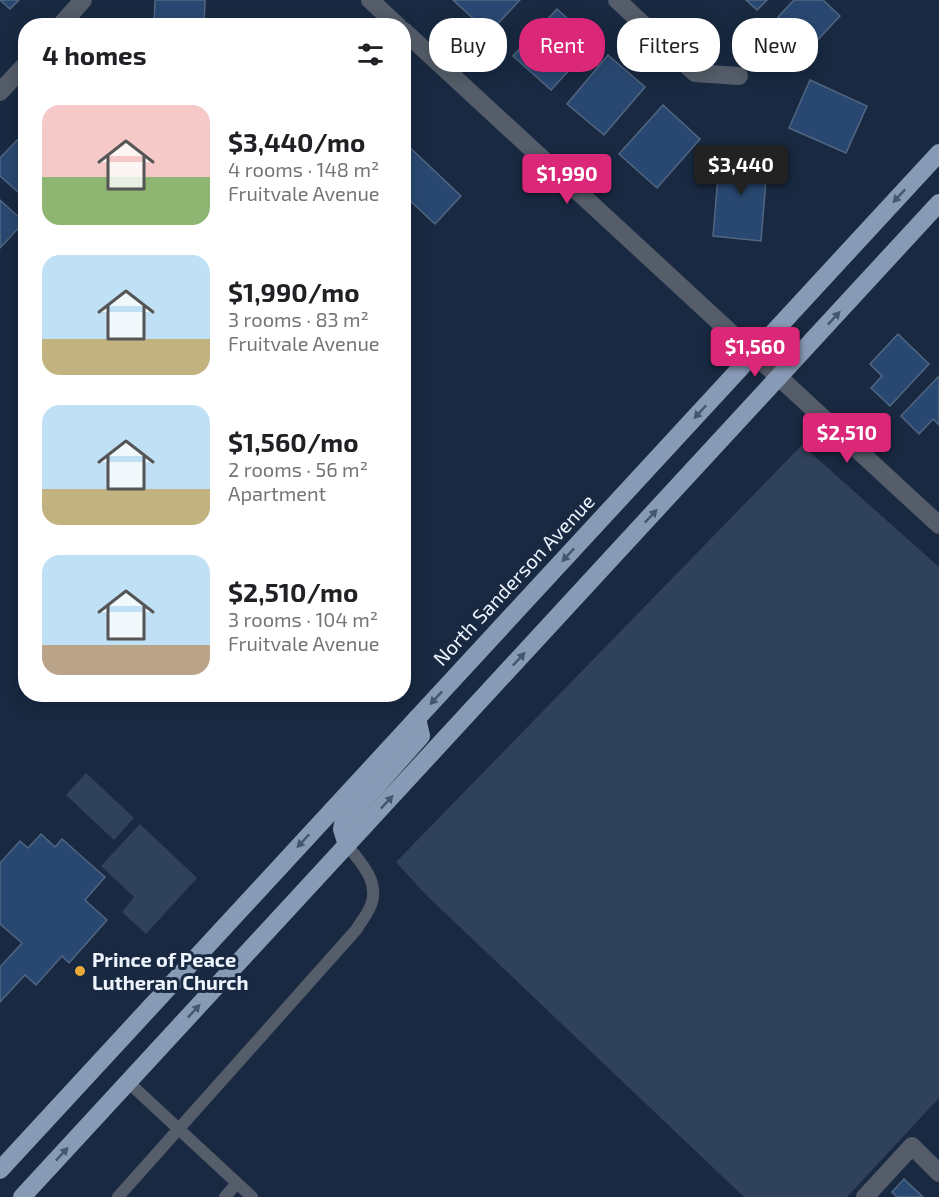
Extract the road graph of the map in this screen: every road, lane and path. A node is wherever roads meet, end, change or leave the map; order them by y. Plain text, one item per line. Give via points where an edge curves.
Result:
1 (83, 0) edge
2 (370, 0) edge
3 (624, 2) edge
4 (67, 18) edge
5 (389, 18) edge
6 (411, 37) edge
7 (18, 72) edge
8 (739, 76) dead end
9 (0, 92) edge
10 (939, 153) edge
11 (939, 203) edge
12 (754, 353) junction
13 (780, 376) junction
14 (939, 525) edge
15 (417, 718) junction
16 (347, 845) junction
17 (128, 1082) junction
18 (179, 1130) junction
19 (0, 1170) edge
20 (939, 1173) edge
21 (237, 1183) junction
22 (22, 1197) edge
23 (118, 1197) edge
24 (225, 1197) edge
25 (252, 1197) edge
26 (865, 1197) edge

1 - 4 street
2 - 5 street
3 - 8 street via 695,73
6 - 12 street
7 - 9 street
10 -> 12 highway, North Sanderson Avenue
13 -> 11 highway
12 - 13 street
12 -> 15 highway, North Sanderson Avenue
13 - 14 street
16 -> 13 highway
15 - 16 highway via 421,736 343,824
15 -> 19 highway, North Sanderson Avenue
17 -> 16 highway
16 - 18 lane via 368,872 372,886 372,903 357,930
17 - 18 lane
22 -> 17 highway
18 - 21 lane
18 - 23 lane
20 - 26 street via 912,1146
21 - 24 lane
21 - 25 lane

